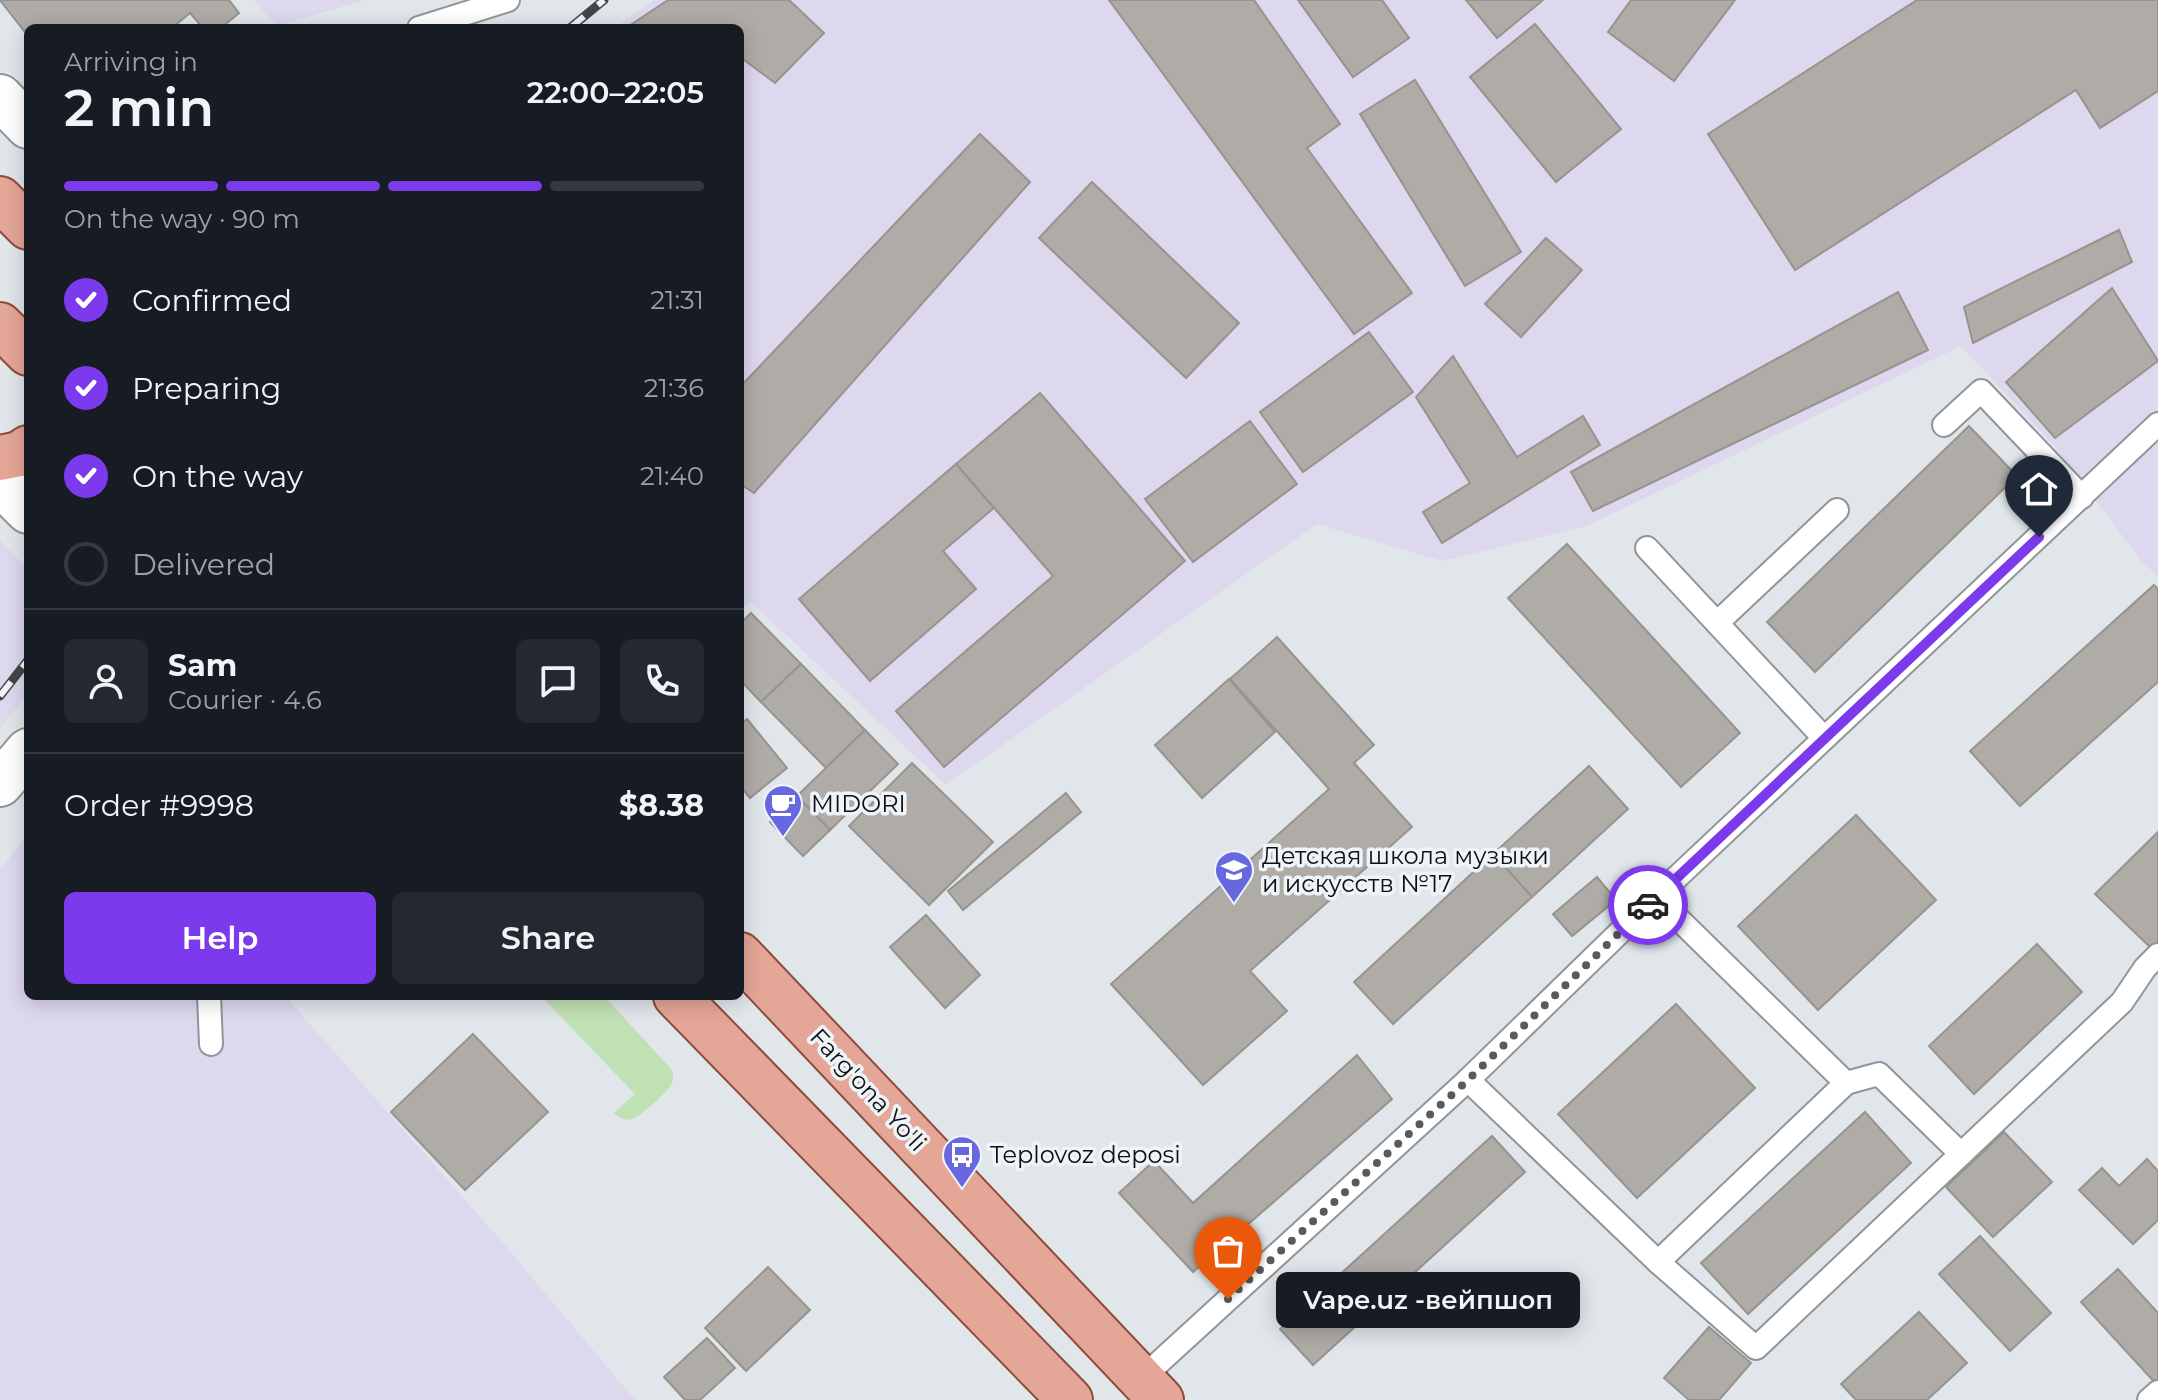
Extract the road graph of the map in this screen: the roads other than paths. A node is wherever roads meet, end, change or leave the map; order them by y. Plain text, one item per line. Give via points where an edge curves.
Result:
1 (508, 0) edge
2 (432, 24) edge
3 (0, 97) edge
4 (24, 122) edge
5 (0, 199) edge
6 (24, 223) edge
7 (0, 325) edge
8 (24, 349) edge
9 (2158, 424) edge
10 (1944, 425) dead end
11 (24, 451) edge
12 (0, 458) edge
13 (0, 471) edge
14 (0, 483) edge
15 (24, 486) edge
16 (2082, 497) junction
17 (24, 507) edge
18 (1837, 510) dead end
19 (1647, 548) dead end
20 (1717, 623) junction
21 (1824, 738) junction
22 (24, 756) edge
23 (0, 784) edge
24 (1656, 897) junction
25 (2158, 955) edge
26 (744, 959) edge
27 (209, 1000) edge
28 (680, 1000) edge
29 (211, 1044) dead end
30 (1468, 1080) junction
31 (1846, 1083) junction
32 (1961, 1154) junction
33 (1658, 1262) junction
34 (1151, 1389) edge
35 (2158, 1392) edge
36 (1070, 1400) edge
37 (2149, 1400) edge

1 - 2 lane
3 - 4 street
5 - 6 main road
7 - 8 main road
9 - 16 lane
10 - 16 lane via 1981,391
11 - 12 main road
13 - 15 street
14 - 17 street
16 - 21 lane
18 - 20 lane
19 - 20 lane
20 - 21 lane
21 - 24 lane
22 - 23 street
24 - 30 lane
24 - 31 lane
25 - 32 lane via 2122,1002
26 - 34 main road, Farg'ona Yo'li
27 - 29 lane
28 - 36 main road
30 - 33 lane
30 - 34 lane
31 - 32 lane via 1879,1074
31 - 33 lane
32 - 33 lane via 1756,1348
35 - 37 lane

